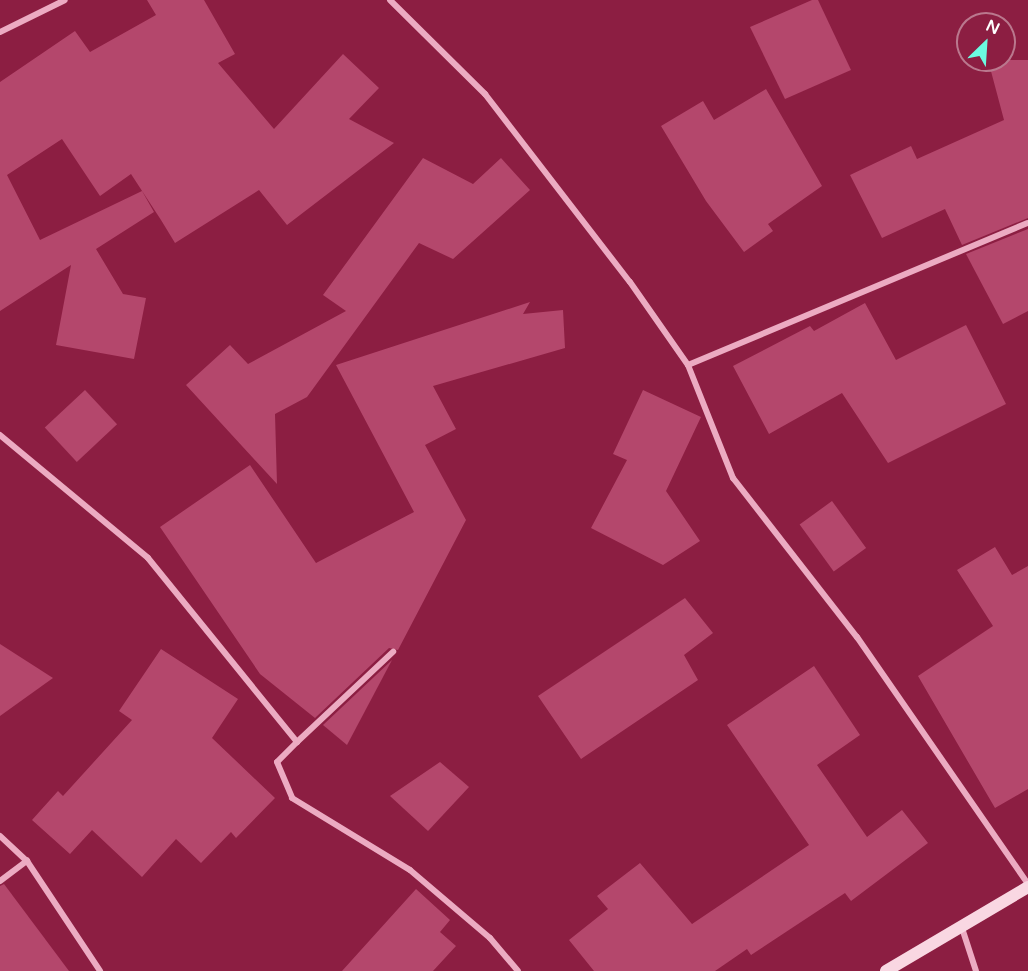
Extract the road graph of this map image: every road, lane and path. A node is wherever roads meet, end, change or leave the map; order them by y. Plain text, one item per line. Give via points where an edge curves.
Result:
1 (64, 0) edge
2 (390, 0) edge
3 (0, 32) edge
4 (1028, 223) edge
5 (688, 365) junction
6 (0, 435) edge
7 (393, 652) dead end
8 (297, 742) junction
9 (0, 836) edge
10 (27, 861) junction
11 (0, 881) edge
12 (1028, 886) edge
13 (962, 928) junction
14 (100, 971) edge
15 (518, 971) edge
16 (886, 971) edge
17 (976, 971) edge

1 - 3 street
2 - 5 street via 485,94 630,282
4 - 5 street
5 - 12 street via 733,478 857,637
6 - 8 street via 148,558
7 - 8 street
8 - 15 street via 277,762 292,798 410,870 490,938
9 - 10 street
10 - 11 street
10 - 14 street
12 - 13 main road
13 - 16 main road
13 - 17 street

